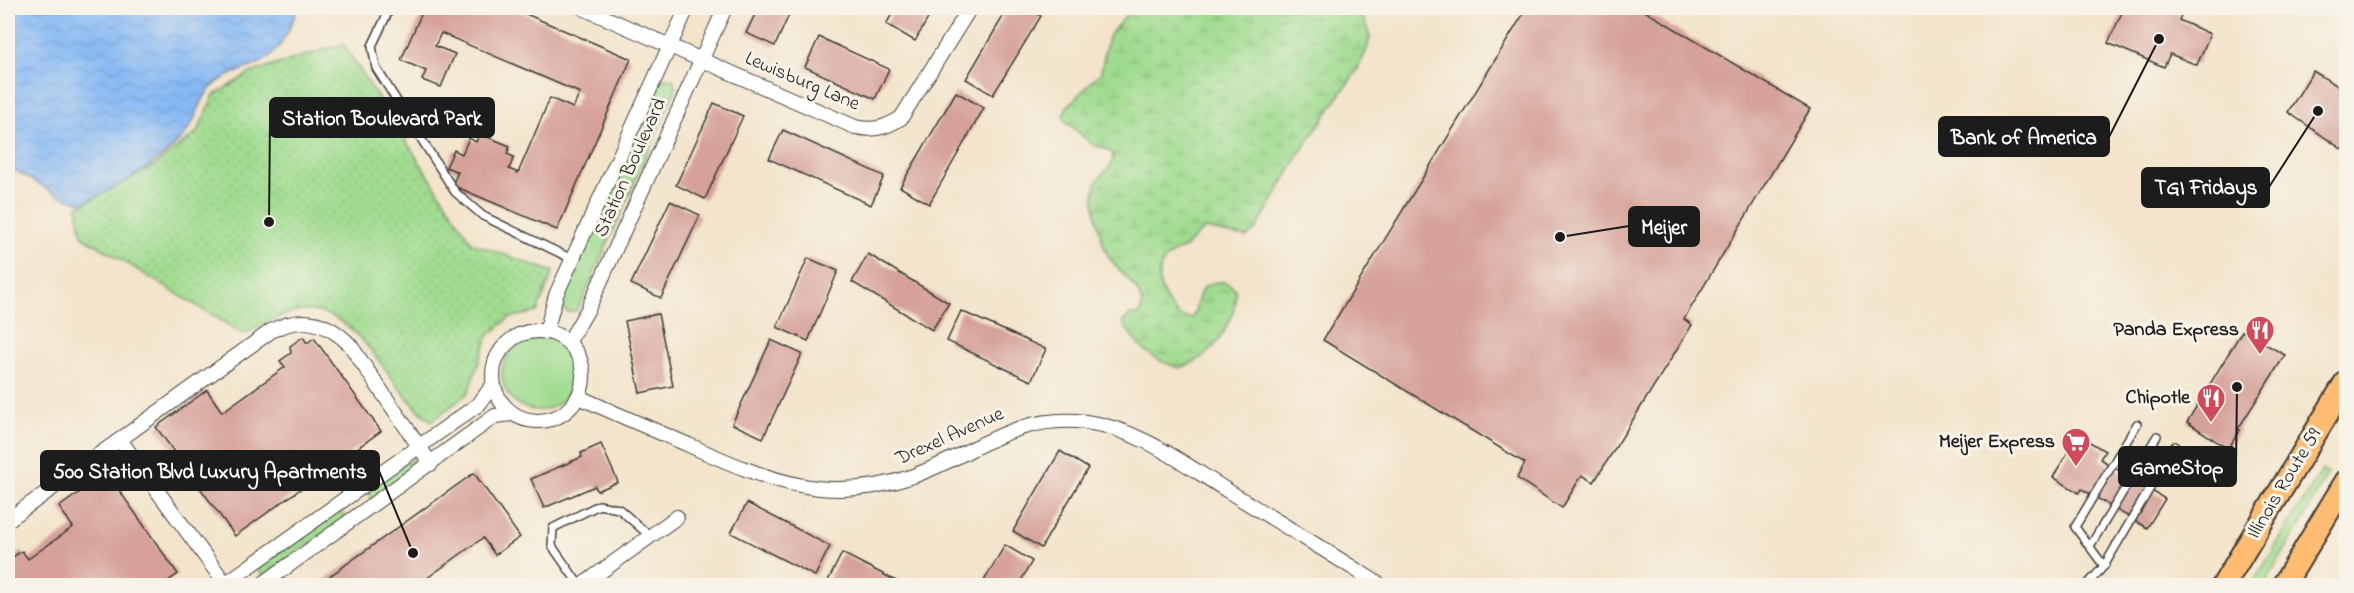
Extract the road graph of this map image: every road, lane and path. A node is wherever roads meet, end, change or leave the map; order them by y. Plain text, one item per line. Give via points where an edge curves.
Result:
1 (390, 8) edge
2 (583, 8) edge
3 (687, 8) edge
4 (725, 8) edge
5 (970, 8) edge
6 (670, 46) junction
7 (701, 60) junction
8 (572, 259) junction
9 (546, 332) junction
10 (568, 343) junction
11 (2346, 382) edge
12 (493, 385) junction
13 (579, 397) junction
14 (512, 414) junction
15 (2137, 424) dead end
16 (2157, 436) dead end
17 (120, 440) junction
18 (418, 446) junction
19 (2175, 446) dead end
20 (431, 464) junction
21 (2346, 482) edge
22 (347, 496) junction
23 (359, 514) junction
24 (676, 517) dead end
25 (8, 520) edge
26 (650, 536) junction
27 (2090, 546) junction
28 (2104, 566) junction
29 (225, 585) edge
30 (260, 585) edge
31 (581, 585) edge
32 (1382, 585) edge
33 (2086, 585) edge
34 (2223, 585) edge
35 (2283, 585) edge

1 - 8 lane via 372,46 376,68 455,192 483,216
2 - 6 street, Lewisburg Lane
3 - 6 street, Station Boulevard
4 - 7 street, Station Boulevard
5 - 7 street, Lewisburg Lane via 901,118 872,131
6 - 7 street, Lewisburg Lane
6 - 8 street, Station Boulevard
7 - 10 street, Station Boulevard via 588,309
8 - 9 street, Station Boulevard
9 - 10 street
9 - 12 street via 531,331 506,344 497,356
10 - 13 street via 583,368
11 - 34 main road, Illinois Route 59
12 - 14 street
12 - 18 street via 479,404
13 - 14 street via 566,412 549,420 537,422
13 - 32 street, Drexel Avenue via 741,469 819,490 888,484 936,467 1009,430 1047,420 1107,426 1166,453
14 - 20 street via 498,415
15 - 27 lane via 2075,527
16 - 27 lane
17 - 18 street via 271,331 290,323 310,321 339,333 350,345
17 - 25 street
17 - 29 street
18 - 20 street
18 - 22 street
19 - 28 lane
20 - 23 street
21 - 35 main road
22 - 23 street
22 - 29 street
23 - 30 street
24 - 26 street
26 - 31 street
26 - 31 lane via 619,509 599,505 553,528 552,546
27 - 28 lane
28 - 33 lane

